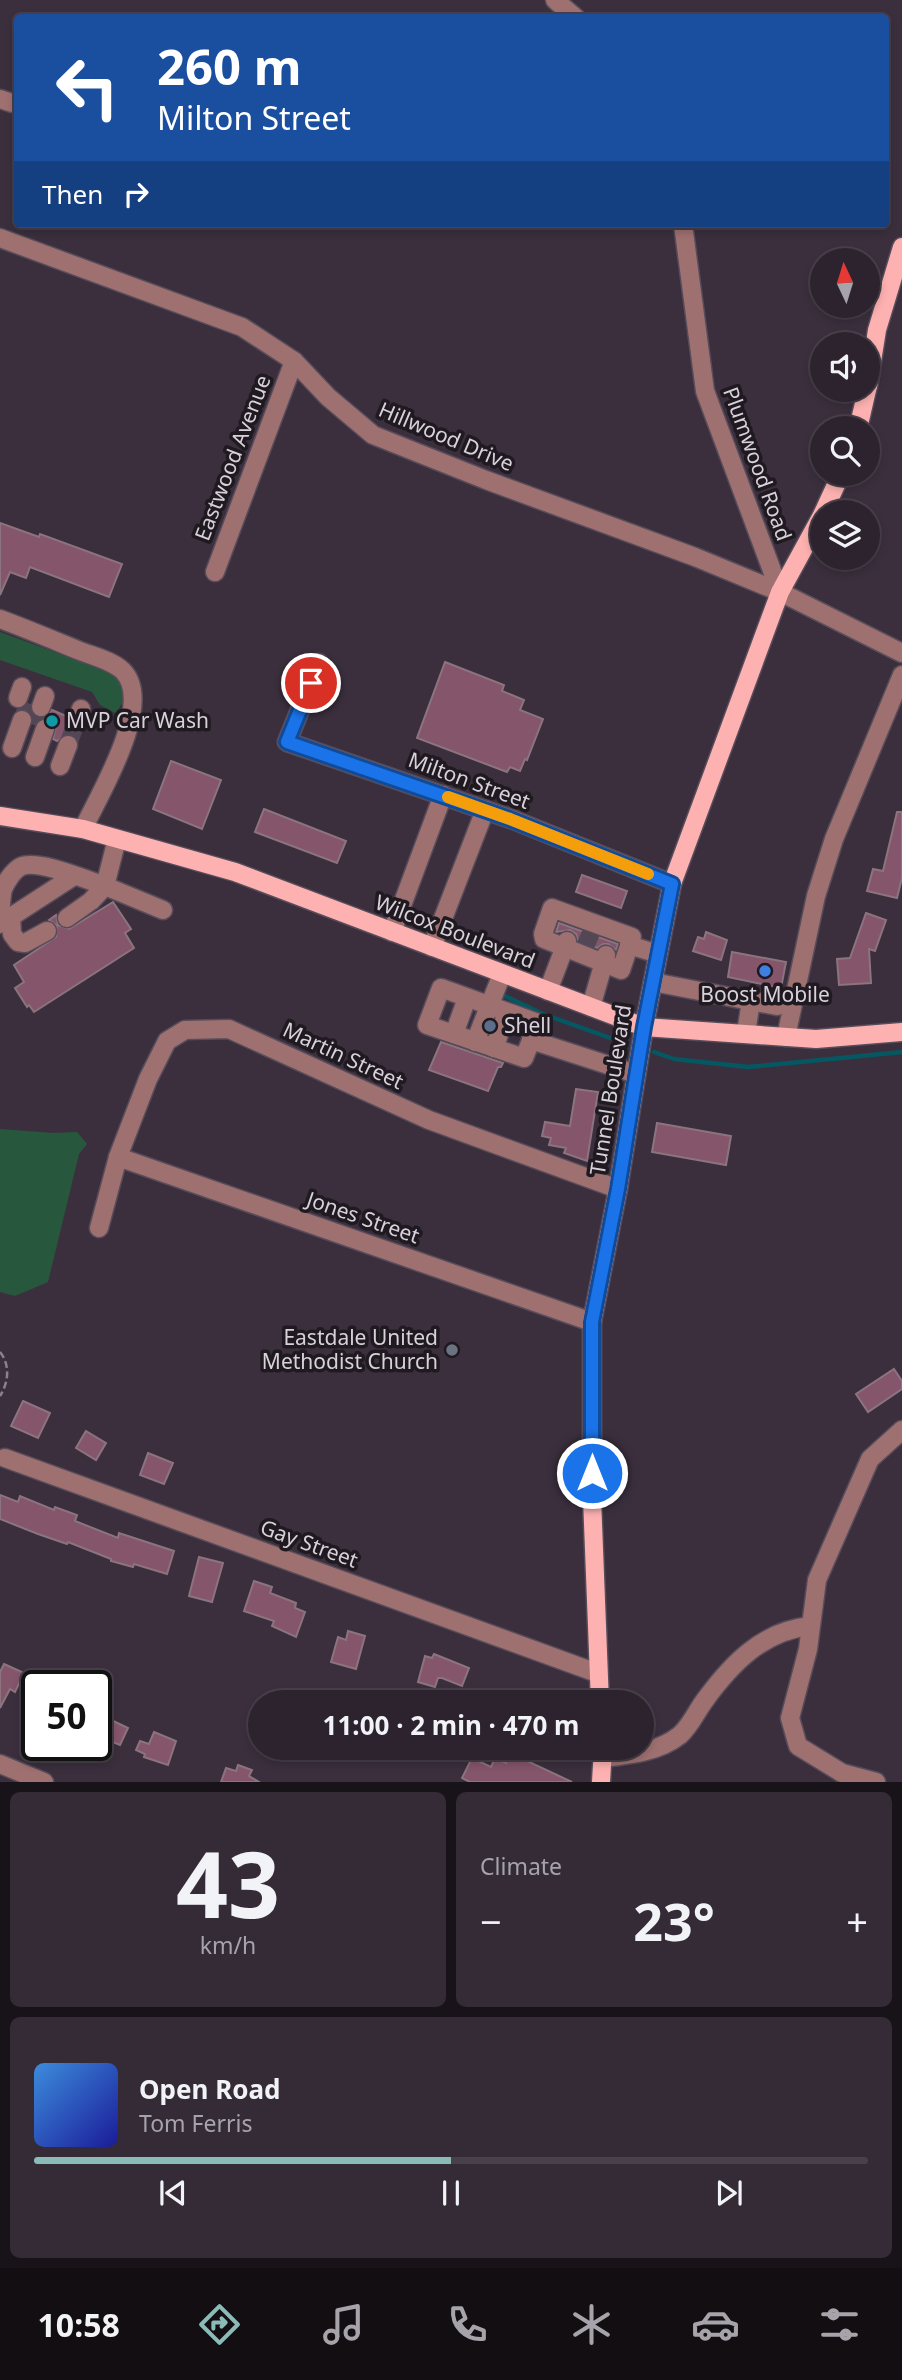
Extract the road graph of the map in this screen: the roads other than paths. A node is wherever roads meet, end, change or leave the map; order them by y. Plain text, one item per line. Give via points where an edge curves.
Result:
1 (555, 0) edge
2 (571, 14) edge
3 (685, 228) edge
4 (0, 238) edge
5 (902, 247) edge
6 (877, 332) edge
7 (294, 361) junction
8 (810, 538) edge
9 (215, 572) dead end
10 (780, 592) junction
11 (0, 619) edge
12 (902, 653) edge
13 (319, 663) dead end
14 (902, 675) edge
15 (68, 745) tunnel mouth
16 (18, 751) edge
17 (60, 766) dead end
18 (443, 795) junction
19 (485, 810) junction
20 (0, 816) edge
21 (83, 829) junction
22 (117, 839) junction
23 (74, 876) junction
24 (672, 884) junction
25 (105, 886) junction
26 (163, 910) dead end
27 (67, 918) dead end
28 (4, 919) edge
29 (47, 931) dead end
30 (392, 932) junction
31 (629, 945) junction
32 (432, 947) junction
33 (575, 948) junction
34 (658, 954) junction
35 (604, 960) junction
36 (502, 974) junction
37 (653, 982) junction
38 (548, 991) junction
39 (467, 998) junction
40 (751, 1001) junction
41 (489, 1006) junction
42 (778, 1006) dead end
43 (591, 1007) junction
44 (507, 1013) junction
45 (644, 1027) junction
46 (902, 1031) edge
47 (746, 1033) junction
48 (454, 1034) junction
49 (786, 1037) junction
50 (531, 1040) junction
51 (475, 1042) junction
52 (495, 1048) junction
53 (636, 1074) junction
54 (118, 1157) junction
55 (618, 1189) junction
56 (99, 1228) dead end
57 (592, 1322) junction
58 (902, 1430) edge
59 (5, 1458) dead end
60 (810, 1626) junction
61 (597, 1673) junction
62 (599, 1690) edge
63 (654, 1746) edge
64 (603, 1760) edge
65 (0, 1764) edge
66 (44, 1782) edge
67 (601, 1782) edge
68 (876, 1782) edge

1 - 2 street
3 - 10 street, Plumwood Road via 705,391
4 - 7 street, Hillwood Drive via 242,327
5 - 6 main road
7 - 9 street, Eastwood Avenue
7 - 10 street, Hillwood Drive via 373,435
8 - 10 main road, Tunnel Boulevard
10 - 12 street, Hillwood Drive
10 - 24 main road, Tunnel Boulevard
11 - 21 street via 105,661 123,671 134,689 129,732
13 - 18 street, Milton Street via 287,742
14 - 49 street via 816,896
15 - 17 street
16 - 16 street via 28,722
18 - 19 street, Milton Street
18 - 30 street
19 - 24 street, Milton Street
19 - 32 street
20 - 21 main road, Wilcox Boulevard
21 - 22 main road, Wilcox Boulevard
22 - 25 street
22 - 30 main road, Wilcox Boulevard via 235,872
23 - 25 street
23 - 28 street
23 - 28 street via 21,866 4,889
24 - 34 main road, Tunnel Boulevard
25 - 26 street
25 - 27 street
28 - 29 street via 18,942
30 - 32 main road, Wilcox Boulevard
31 - 33 street via 632,937 552,908 544,939
31 - 34 street
31 - 35 street via 621,970
32 - 36 main road, Wilcox Boulevard
33 - 35 street
33 - 38 street
34 - 37 main road, Tunnel Boulevard
35 - 43 street
36 - 38 main road, Wilcox Boulevard
36 - 41 street
37 - 40 street
37 - 45 main road, Tunnel Boulevard
38 - 43 main road, Wilcox Boulevard
39 - 41 street
39 - 48 street
39 - 48 street via 441,988 427,1025
40 - 42 street
40 - 47 street
41 - 44 street
41 - 51 street
43 - 45 main road, Wilcox Boulevard
44 - 50 street via 538,1023
44 - 52 street
45 - 47 main road, Wilcox Boulevard
45 - 53 main road, Tunnel Boulevard
46 - 49 main road, Wilcox Boulevard via 816,1039
47 - 49 main road, Wilcox Boulevard
48 - 51 street
50 - 52 street via 524,1058
50 - 53 street
51 - 52 street
53 - 55 main road, Tunnel Boulevard
54 - 55 street, Martin Street via 167,1041 185,1030 229,1029 429,1120
54 - 56 street, Martin Street
54 - 57 street, Jones Street
55 - 57 main road, Tunnel Boulevard
57 - 61 main road, Tunnel Boulevard
58 - 60 street via 870,1458 817,1580
59 - 61 street, Gay Street
60 - 63 street via 783,1631 745,1653 713,1689 694,1720 678,1736
60 - 68 street via 790,1718 798,1745 842,1773
61 - 62 main road, Tunnel Boulevard
64 - 67 main road
65 - 66 street

